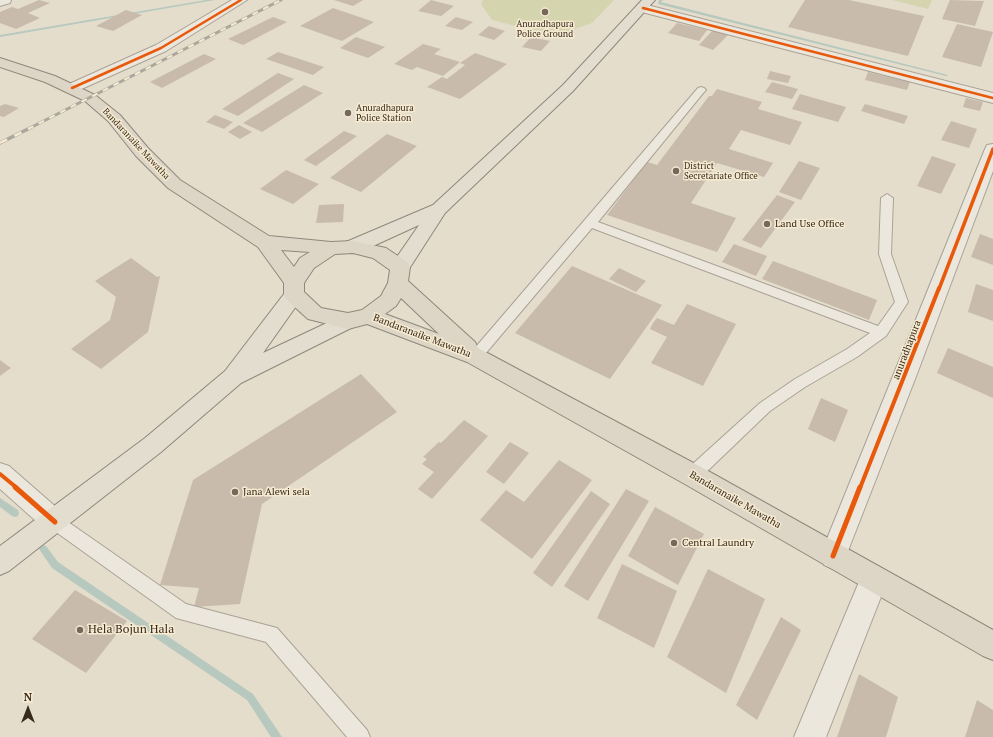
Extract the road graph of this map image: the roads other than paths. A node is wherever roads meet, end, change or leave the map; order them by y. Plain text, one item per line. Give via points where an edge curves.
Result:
1 (5, 0) edge
2 (241, 0) edge
3 (0, 2) edge
4 (646, 4) edge
5 (0, 62) edge
6 (72, 88) junction
7 (701, 90) dead end
8 (993, 98) edge
9 (993, 149) edge
10 (886, 198) dead end
11 (439, 209) junction
12 (590, 223) junction
13 (265, 242) junction
14 (353, 247) junction
15 (331, 248) junction
16 (399, 275) junction
17 (294, 288) junction
18 (368, 316) junction
19 (348, 321) junction
20 (881, 332) junction
21 (475, 356) junction
22 (233, 377) junction
23 (0, 474) edge
24 (692, 475) junction
25 (55, 522) junction
26 (833, 556) junction
27 (0, 562) edge
28 (874, 579) junction
29 (993, 646) edge
30 (360, 737) edge
31 (810, 737) edge

1 - 3 street
2 - 6 street via 161,48
4 - 8 street
4 - 11 main road via 568,88
5 - 6 highway, Bandaranaike Mawatha
6 - 13 highway, Bandaranaike Mawatha via 106,110 174,184
7 - 12 lane
9 - 26 street, anuradhapura
10 - 20 lane via 885,254 902,302
11 - 14 main road
11 - 16 main road
12 - 20 lane
12 - 21 lane
13 - 15 highway, Bandaranaike Mawatha
13 - 17 highway, Bandaranaike Mawatha
14 - 15 highway
14 - 16 highway via 379,253
15 - 17 highway via 307,263
16 - 18 highway via 389,301
16 - 21 highway, Bandaranaike Mawatha
17 - 19 highway via 315,314
17 - 22 main road
18 - 19 highway
18 - 21 highway, Bandaranaike Mawatha
19 - 22 main road
20 - 24 lane via 765,407
21 - 24 highway, Bandaranaike Mawatha
22 - 25 main road via 153,445
23 - 25 street
24 - 26 highway, Bandaranaike Mawatha
25 - 27 main road
25 - 30 lane via 182,612 271,634
26 - 28 highway, Bandaranaike Mawatha
28 - 29 highway, Bandaranaike Mawatha
28 - 31 street

